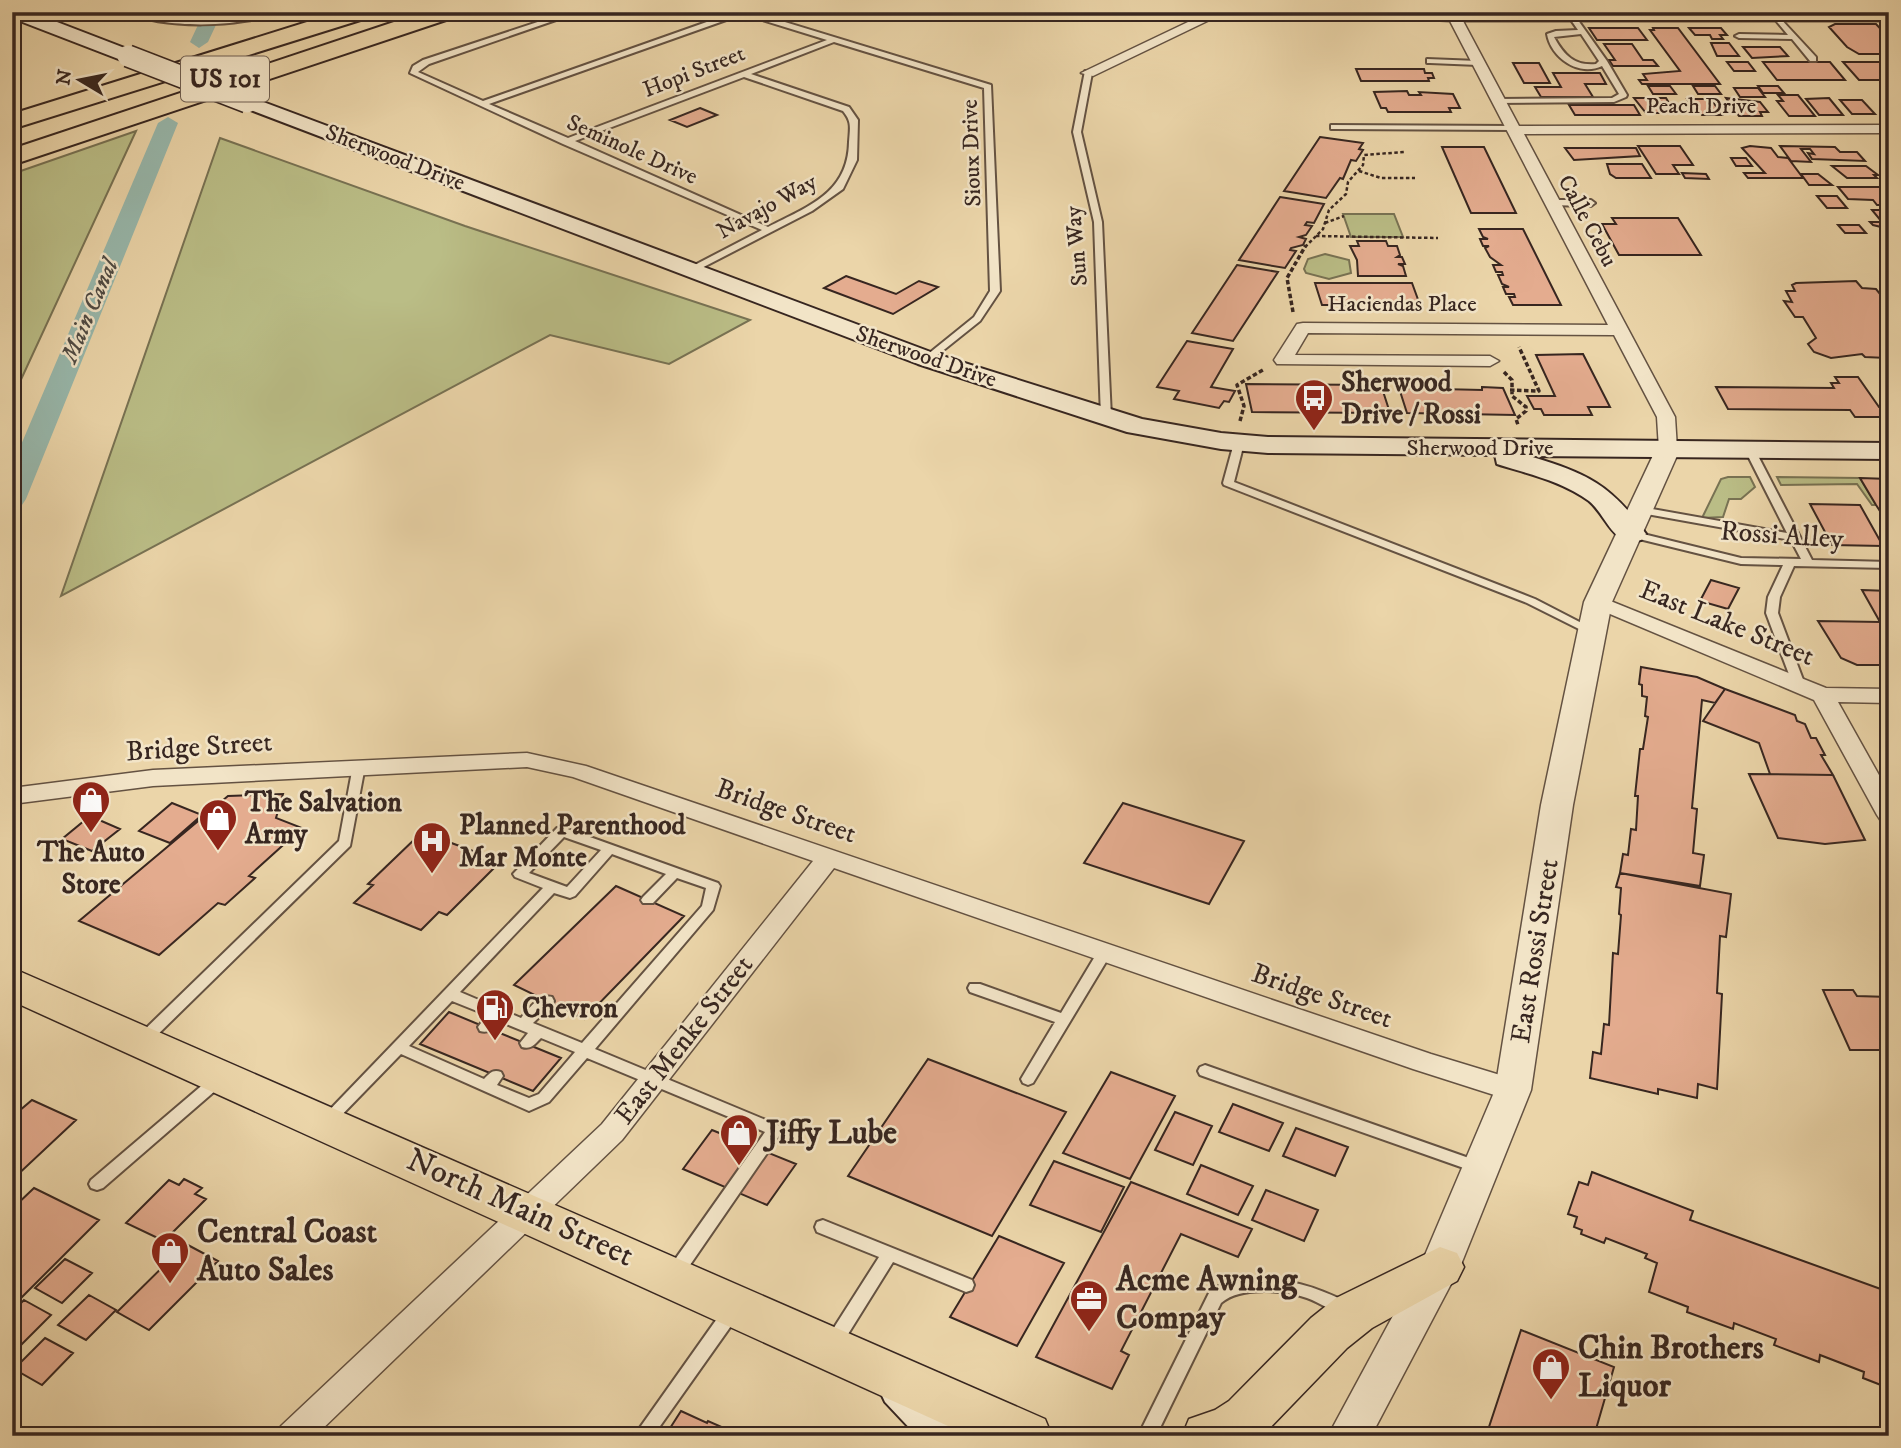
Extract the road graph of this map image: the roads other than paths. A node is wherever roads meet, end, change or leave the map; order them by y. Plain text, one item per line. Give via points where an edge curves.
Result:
1 (13, 12) edge
2 (131, 12) edge
3 (274, 12) edge
4 (362, 12) edge
5 (438, 12) edge
6 (447, 12) edge
7 (576, 12) edge
8 (743, 12) edge
9 (1220, 12) edge
10 (1348, 12) edge
11 (1739, 15) edge
12 (1454, 17) junction
13 (1573, 17) junction
14 (1777, 17) junction
15 (1889, 17) edge
16 (1583, 32) junction
17 (1739, 36) dead end
18 (1794, 37) junction
19 (836, 39) junction
20 (1813, 59) dead end
21 (1430, 61) dead end
22 (1603, 61) junction
23 (1478, 63) junction
24 (743, 74) junction
25 (1088, 74) joint
26 (1498, 101) junction
27 (481, 104) junction
28 (12, 121) edge
29 (1334, 127) dead end
30 (1512, 129) junction
31 (1882, 129) edge
32 (566, 142) junction
33 (12, 145) edge
34 (1889, 145) edge
35 (12, 157) edge
36 (1551, 203) junction
37 (1591, 203) dead end
38 (768, 230) junction
39 (690, 271) junction
40 (1620, 330) junction
41 (927, 359) junction
42 (1490, 361) road end
43 (1106, 417) junction
44 (1239, 443) junction
45 (1471, 448) junction
46 (1668, 449) junction
47 (1750, 450) junction
48 (1889, 451) edge
49 (1636, 522) junction
50 (1794, 537) junction
51 (1789, 564) junction
52 (1809, 564) junction
53 (1889, 565) edge
54 (1595, 617) junction
55 (1799, 685) junction
56 (1823, 695) junction
57 (1889, 695) edge
58 (359, 765) junction
59 (12, 796) edge
60 (1889, 815) edge
61 (610, 848) junction
62 (829, 858) junction
63 (676, 871) junction
64 (552, 887) junction
65 (648, 900) dead end
66 (1105, 952) junction
67 (12, 983) edge
68 (975, 989) dead end
69 (450, 994) junction
70 (547, 1001) dead end
71 (497, 1014) junction
72 (1064, 1020) junction
73 (522, 1025) junction
74 (485, 1027) dead end
75 (538, 1032) junction
76 (143, 1040) junction
77 (527, 1044) dead end
78 (398, 1047) junction
79 (583, 1051) junction
80 (1205, 1071) dead end
81 (224, 1075) junction
82 (1028, 1079) dead end
83 (652, 1081) junction
84 (1513, 1090) junction
85 (327, 1121) junction
86 (1481, 1168) junction
87 (97, 1184) dead end
88 (528, 1212) junction
89 (823, 1227) dead end
90 (889, 1254) junction
91 (1440, 1268) junction
92 (673, 1277) junction
93 (966, 1285) dead end
94 (736, 1305) junction
95 (1353, 1313) junction
96 (831, 1346) junction
97 (884, 1371) junction
98 (293, 1436) edge
99 (643, 1436) edge
100 (949, 1436) edge
101 (1026, 1436) edge
102 (1147, 1436) edge
103 (1208, 1436) edge
104 (1349, 1436) edge

1 - 39 main road, Sherwood Drive, bridge
2 - 3 lane via 179,21
4 - 28 highway, US 101
5 - 33 highway, US 101
6 - 35 highway
7 - 27 lane via 414,70
8 - 19 lane, Sioux Drive
8 - 27 lane
9 - 25 street
10 - 12 street
11 - 13 street
11 - 14 street
12 - 13 street
12 - 23 street, Calle Cebu
13 - 16 lane
14 - 15 street
14 - 18 lane
16 - 22 lane
16 - 22 lane via 1550,37 1571,65 1594,67
17 - 18 lane
18 - 20 lane
19 - 24 lane, Hopi Street
19 - 41 lane, Sioux Drive via 983,83 989,89 995,291 977,320
21 - 23 lane
22 - 26 lane via 1623,95 1614,100
23 - 26 street, Calle Cebu
24 - 32 lane, Hopi Street
24 - 38 lane, Navajo Way via 838,105 855,120 852,166 839,187
25 - 43 lane, Sun Way via 1077,132 1098,222
26 - 30 street, Calle Cebu
27 - 32 lane, Seminole Drive
29 - 30 lane
30 - 31 street, Peach Drive
30 - 36 street, Calle Cebu
31 - 34 street
32 - 38 lane, Seminole Drive
36 - 37 lane
36 - 40 street, Calle Cebu
38 - 39 lane, Navajo Way
39 - 41 main road, Sherwood Drive
40 - 42 street, Haciendas Place via 1303,328 1283,360
40 - 46 street, Calle Cebu via 1666,417
41 - 43 main road, Sherwood Drive
43 - 44 main road, Sherwood Drive
44 - 45 main road, Sherwood Drive
44 - 54 lane via 1228,483 1531,601
45 - 46 main road, Sherwood Drive
45 - 49 main road via 1566,476
46 - 47 main road, Sherwood Drive
46 - 49 street, East Rossi Street
47 - 48 main road, Sherwood Drive
47 - 50 lane
49 - 50 lane
49 - 51 lane, Rossi Alley via 1733,560
49 - 54 street, East Rossi Street
50 - 52 lane
51 - 52 lane, Rossi Alley
51 - 55 lane via 1772,613
52 - 53 lane, Rossi Alley
54 - 55 street, East Lake Street
54 - 84 street, East Rossi Street via 1557,805
55 - 56 street, East Lake Street
56 - 57 street
56 - 60 street, East Lake Street
58 - 59 street, Bridge Street via 153,778
58 - 62 street, Bridge Street via 540,763 578,771
58 - 76 lane via 345,843
61 - 63 lane
61 - 64 lane via 570,893
61 - 64 lane via 562,831 520,874
62 - 66 street, Bridge Street
62 - 83 street, East Menke Street
63 - 65 lane
63 - 79 lane via 713,886 708,907
64 - 69 lane
66 - 72 lane
66 - 84 street, Bridge Street
67 - 76 main road, North Main Street
68 - 72 lane
69 - 71 lane
69 - 78 lane
70 - 73 lane
71 - 73 lane
71 - 74 lane
72 - 82 lane
73 - 75 lane
75 - 77 lane
75 - 79 lane
76 - 81 main road, North Main Street
78 - 79 lane via 452,1063 529,1105 544,1098
78 - 85 lane
79 - 83 lane
80 - 86 lane
81 - 85 main road, North Main Street
81 - 87 lane
83 - 88 street, East Menke Street via 612,1132
83 - 92 lane via 775,1130
84 - 86 street, East Rossi Street
85 - 88 main road, North Main Street
86 - 91 street, East Rossi Street
88 - 92 main road, North Main Street
88 - 98 street, East Menke Street
89 - 90 lane
90 - 93 lane
90 - 96 lane
91 - 95 main road
91 - 104 street, East Rossi Street
92 - 94 main road, North Main Street
94 - 96 main road, North Main Street
94 - 99 lane
95 - 102 lane via 1297,1289 1223,1290
95 - 103 main road via 1247,1417
96 - 97 main road, North Main Street
97 - 100 main road
97 - 101 main road, North Main Street

